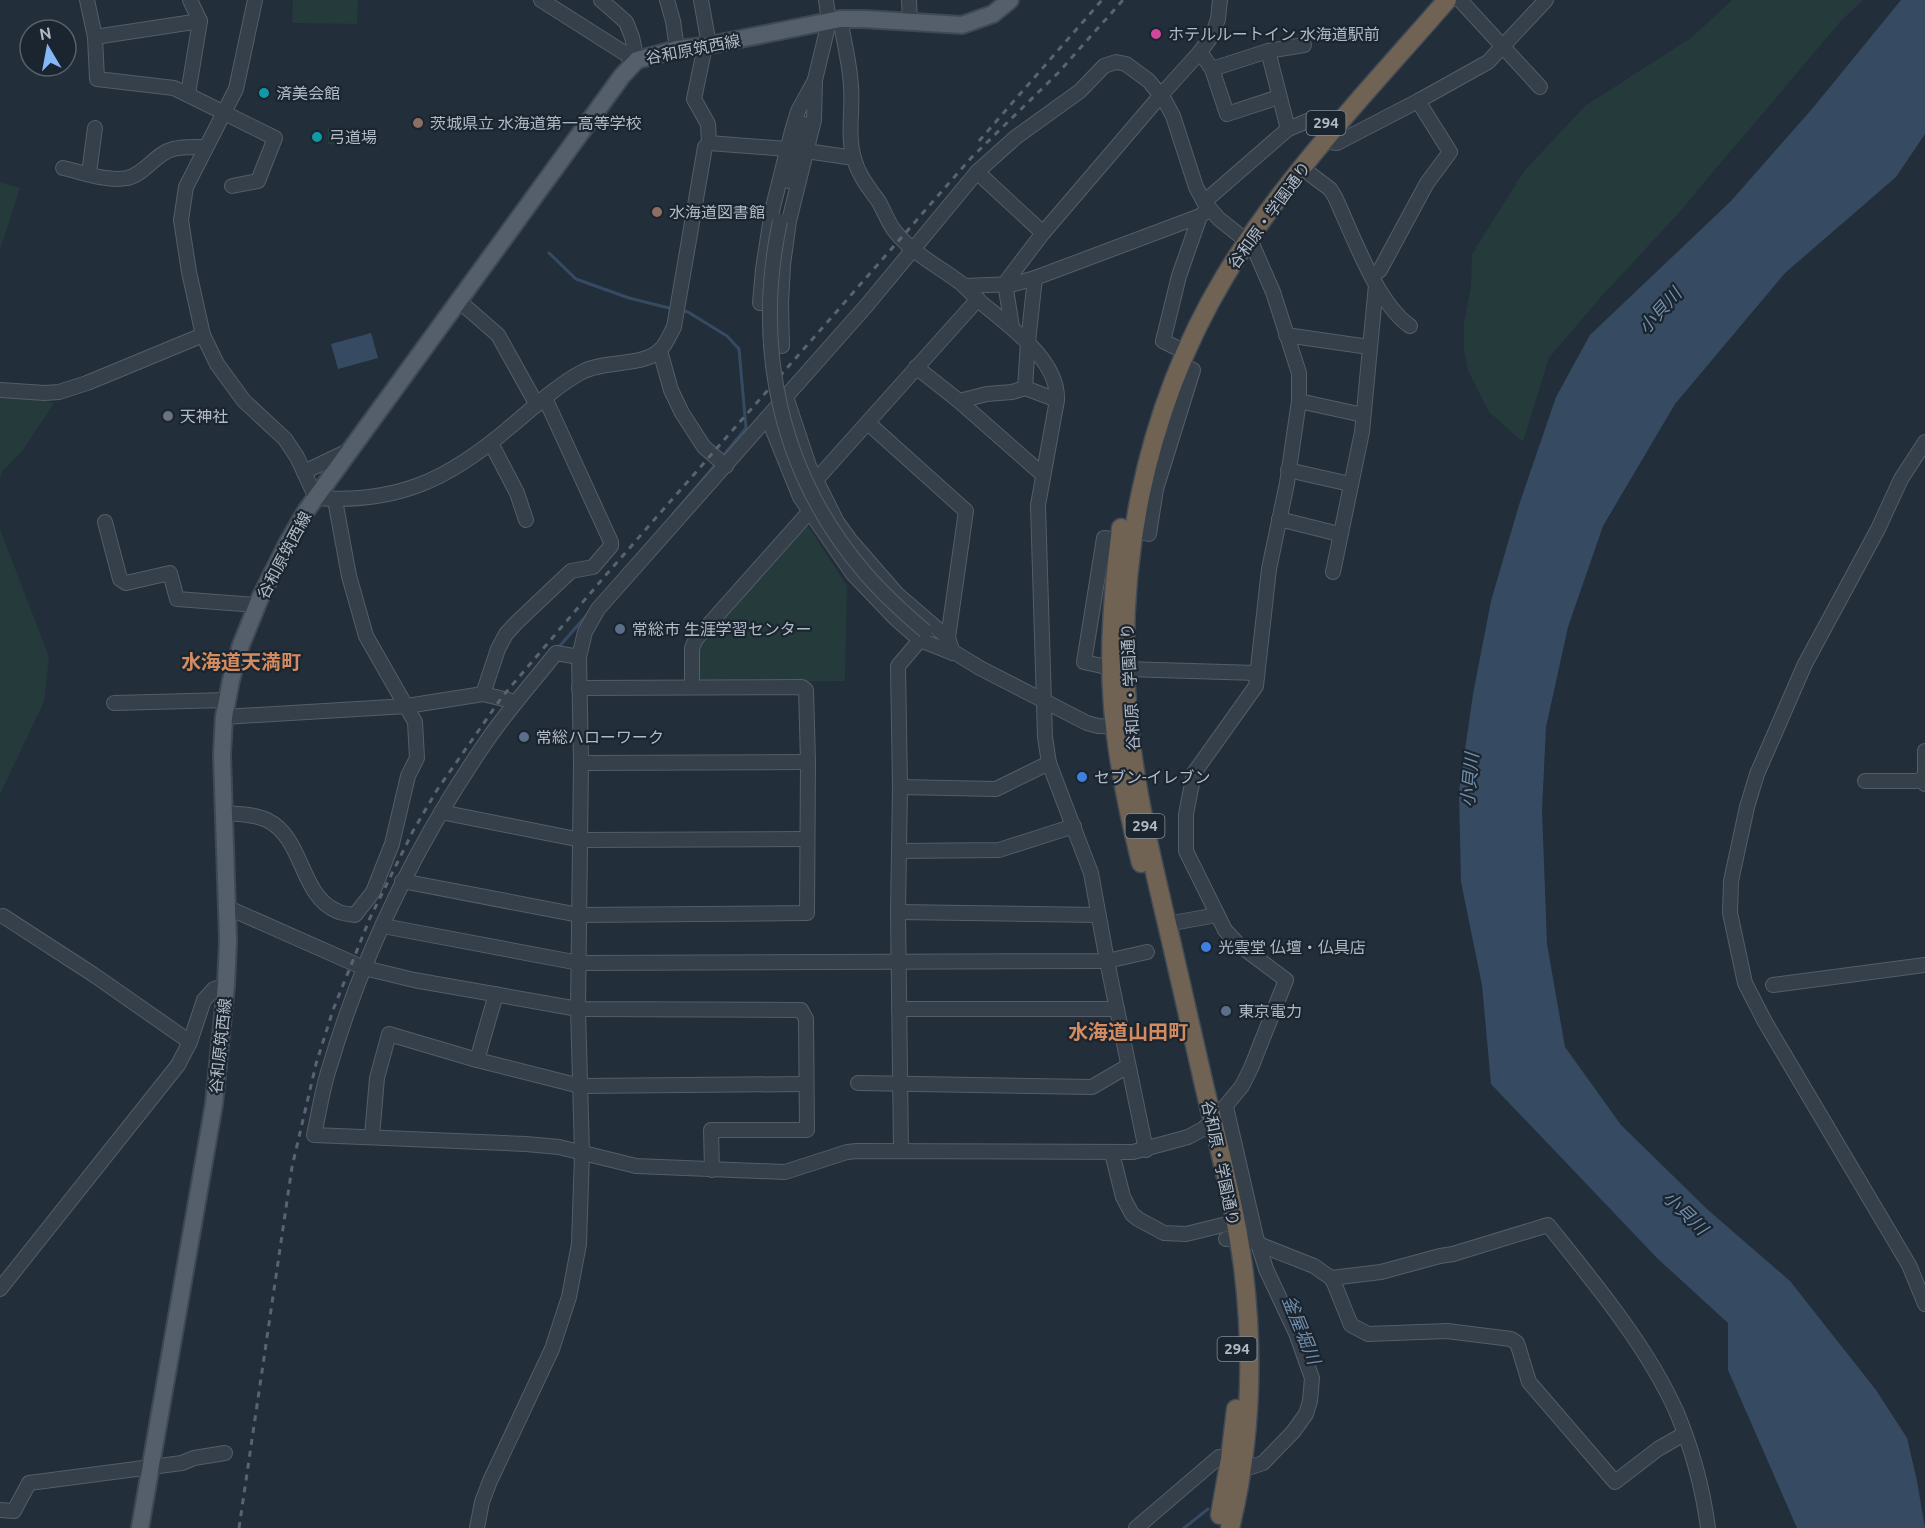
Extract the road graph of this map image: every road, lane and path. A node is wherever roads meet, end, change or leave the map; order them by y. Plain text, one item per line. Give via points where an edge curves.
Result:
1 (87, 0) edge
2 (190, 0) edge
3 (255, 0) edge
4 (541, 0) edge
5 (601, 0) edge
6 (667, 0) edge
7 (701, 0) edge
8 (826, 0) edge
9 (909, 0) edge
10 (1010, 0) edge
11 (1220, 0) edge
12 (1431, 0) edge
13 (1447, 0) edge
14 (1460, 0) edge
15 (1546, 0) edge
16 (200, 21) junction
17 (834, 21) junction
18 (910, 22) junction
19 (95, 37) junction
20 (1304, 45) dead end
21 (707, 46) junction
22 (1504, 47) junction
23 (677, 49) junction
24 (1268, 51) junction
25 (1200, 52) junction
26 (636, 61) junction
27 (1212, 69) junction
28 (815, 80) junction
29 (1540, 87) dead end
30 (188, 94) junction
31 (1161, 95) junction
32 (1279, 97) junction
33 (1419, 101) junction
34 (224, 114) junction
35 (95, 128) dead end
36 (1288, 129) junction
37 (1324, 134) junction
38 (709, 143) junction
39 (206, 147) junction
40 (787, 149) junction
41 (806, 151) junction
42 (854, 158) junction
43 (63, 168) dead end
44 (1302, 168) junction
45 (976, 172) junction
46 (89, 173) junction
47 (232, 186) dead end
48 (1205, 209) junction
49 (1043, 232) junction
50 (1243, 237) junction
51 (915, 249) junction
52 (1035, 278) junction
53 (1374, 280) junction
54 (1005, 283) junction
55 (964, 286) junction
56 (978, 299) junction
57 (459, 301) junction
58 (781, 303) junction
59 (1410, 326) dead end
60 (1012, 327) junction
61 (203, 335) junction
62 (1286, 335) junction
63 (1028, 342) junction
64 (782, 346) dead end
65 (1369, 346) junction
66 (1175, 347) junction
67 (660, 351) junction
68 (916, 367) junction
69 (1025, 388) junction
70 (0, 390) edge
71 (786, 397) junction
72 (1057, 400) junction
73 (959, 401) junction
74 (1299, 401) junction
75 (541, 402) junction
76 (1363, 416) junction
77 (768, 418) junction
78 (868, 423) junction
79 (1155, 441) junction
80 (1925, 442) edge
81 (491, 443) junction
82 (353, 448) junction
83 (726, 466) junction
84 (1288, 470) junction
85 (304, 472) junction
86 (1042, 474) junction
87 (816, 480) junction
88 (1350, 484) junction
89 (316, 498) junction
90 (335, 500) junction
91 (808, 508) junction
92 (1279, 519) junction
93 (526, 520) dead end
94 (105, 522) dead end
95 (1339, 534) junction
96 (1126, 536) junction
97 (1333, 572) dead end
98 (257, 605) junction
99 (922, 635) junction
100 (948, 638) junction
101 (953, 653) junction
102 (579, 657) junction
103 (1119, 668) junction
104 (1257, 673) junction
105 (692, 687) junction
106 (579, 688) junction
107 (483, 694) junction
108 (226, 700) junction
109 (1043, 700) junction
110 (516, 702) junction
111 (114, 703) dead end
112 (407, 706) junction
113 (224, 717) junction
114 (1122, 727) junction
115 (1925, 751) edge
116 (808, 762) junction
117 (581, 763) junction
118 (1049, 764) junction
119 (1925, 780) edge
120 (1865, 781) dead end
121 (900, 787) junction
122 (441, 812) junction
123 (225, 813) junction
124 (1074, 826) junction
125 (807, 838) junction
126 (581, 840) junction
127 (899, 851) junction
128 (402, 881) junction
129 (228, 910) junction
130 (898, 912) junction
131 (579, 915) junction
132 (1098, 915) junction
133 (1217, 915) junction
134 (3, 916) dead end
135 (1167, 924) junction
136 (383, 926) junction
137 (1147, 952) dead end
138 (1107, 961) junction
139 (898, 962) junction
140 (579, 963) junction
141 (1925, 965) edge
142 (364, 969) junction
143 (226, 985) junction
144 (1773, 985) dead end
145 (496, 994) junction
146 (578, 1009) junction
147 (899, 1009) junction
148 (1117, 1010) junction
149 (190, 1042) junction
150 (477, 1060) junction
151 (1128, 1066) junction
152 (858, 1083) dead end
153 (806, 1084) junction
154 (900, 1084) junction
155 (579, 1086) junction
156 (1226, 1107) junction
157 (1208, 1125) junction
158 (372, 1136) junction
159 (1146, 1150) junction
160 (901, 1151) junction
161 (582, 1153) junction
162 (1112, 1153) junction
163 (712, 1170) junction
164 (1231, 1231) junction
165 (1259, 1244) junction
166 (1331, 1278) junction
167 (0, 1289) edge
168 (1925, 1304) edge
169 (1684, 1434) junction
170 (225, 1453) dead end
171 (1236, 1462) junction
172 (151, 1467) junction
173 (0, 1510) edge
174 (140, 1528) edge
175 (477, 1528) edge
176 (1136, 1528) edge
177 (1217, 1528) edge
178 (1230, 1528) edge
179 (1708, 1528) edge

1 - 19 street
2 - 16 street
3 - 34 street via 237,88
4 - 26 street
5 - 26 street via 626,22
6 - 23 street
7 - 21 street
8 - 17 street
9 - 18 street
10 - 18 main road, 谷和原筑西線 via 983,19 962,25
11 - 25 street via 1213,34
12 - 37 highway, 谷和原・学園通り / 294
13 - 37 highway, 谷和原・学園通り / 294
14 - 22 street
15 - 22 street
16 - 19 street
16 - 30 street
17 - 18 main road, 谷和原筑西線
17 - 21 main road, 谷和原筑西線
17 - 28 street
17 - 42 street via 852,87 849,138
19 - 30 street via 97,79 174,88
20 - 24 street
21 - 23 main road, 谷和原筑西線
21 - 38 street via 694,99 708,124
22 - 29 street
22 - 33 street via 1488,62
23 - 26 main road, 谷和原筑西線
24 - 27 street
24 - 32 street
25 - 27 street
25 - 31 street
26 - 57 main road, 谷和原筑西線
27 - 32 street via 1227,114
28 - 40 street via 798,111
28 - 41 street via 814,120
28 - 99 street, bridge via 780,221 770,282 769,331 774,379 792,445 814,497 842,543
30 - 34 street
31 - 45 street via 1133,68 1120,62 1109,63
31 - 48 street via 1173,116
31 - 49 street
32 - 36 street
33 - 37 street via 1337,143
33 - 53 street via 1450,152 1427,183
34 - 39 street
34 - 47 street via 275,138 258,181
35 - 46 street
36 - 37 street via 1310,120
36 - 48 street
37 - 44 highway, 谷和原・学園通り / 294
37 - 50 highway, 谷和原・学園通り / 294 via 1290,164
38 - 40 street
38 - 67 street via 705,147 676,318
39 - 46 street via 173,148 127,178
39 - 61 street via 186,187 182,220
40 - 58 street via 768,230 760,303
41 - 42 street
41 - 58 street via 788,232
42 - 51 street via 861,178 894,230
43 - 46 street
44 - 50 highway, 谷和原・学園通り / 294
44 - 53 street via 1330,189
45 - 49 street
45 - 51 street
48 - 50 street
48 - 52 street
48 - 66 street via 1179,276 1163,341
49 - 54 street
50 - 62 street via 1257,253
50 - 66 highway, 谷和原・学園通り / 294 via 1210,277
50 - 79 highway, 谷和原・学園通り / 294 via 1181,365
51 - 55 street
51 - 71 street
52 - 54 street
52 - 63 street
53 - 59 street via 1393,310
53 - 65 street
54 - 55 street
54 - 60 street
55 - 56 street
56 - 60 street
56 - 68 street
57 - 75 street via 498,334
57 - 82 main road, 谷和原筑西線
58 - 64 street
60 - 63 street
61 - 70 street via 59,392
61 - 85 street via 225,378 243,401 285,439
62 - 65 street
62 - 74 street via 1299,373
63 - 69 street
63 - 72 street via 1054,377
65 - 76 street
66 - 79 highway, 谷和原・学園通り / 294 via 1155,396
67 - 75 street via 584,371
67 - 83 street via 682,412 700,442
68 - 73 street
68 - 78 street
69 - 72 street
69 - 73 street
71 - 77 street
71 - 87 street
72 - 86 street
73 - 86 street
74 - 76 street
74 - 84 street
75 - 81 street
75 - 107 street via 612,542 592,567 571,571 506,634
76 - 88 street
77 - 83 street
77 - 91 street
78 - 87 street
78 - 100 street via 966,511
79 - 96 highway, 谷和原・学園通り / 294 via 1131,482
79 - 96 street via 1156,489 1149,534
80 - 168 street via 1901,479 1810,654 1757,774 1738,840 1730,913 1744,983 1909,1265
81 - 90 street via 456,468 406,491
81 - 93 street
82 - 85 street
82 - 89 main road, 谷和原筑西線
83 - 102 street via 598,609 585,632
84 - 88 street
84 - 92 street
85 - 89 street
86 - 109 street via 1038,505
87 - 91 street
87 - 100 street via 837,522 867,562
88 - 95 street
89 - 90 street
89 - 98 main road, 谷和原筑西線 via 288,542
90 - 112 street via 361,622 371,648
91 - 99 street via 853,574 895,618
91 - 105 street via 696,639 692,648
92 - 95 street
92 - 104 street
94 - 98 street via 120,579 126,583 170,573 177,599
95 - 97 street
96 - 103 highway, 谷和原・学園通り / 294 via 1113,590
96 - 103 street via 1104,538 1084,662
98 - 108 main road, 谷和原筑西線
99 - 101 street
99 - 121 street via 898,666
100 - 101 street
101 - 109 street
102 - 106 street
102 - 110 street via 556,652
103 - 104 street
103 - 114 highway, 谷和原・学園通り / 294
104 - 133 street via 1256,686 1194,773 1189,790 1186,851
105 - 106 street
105 - 116 street via 802,687 806,690
106 - 117 street
107 - 110 street
107 - 112 street
108 - 111 street
108 - 113 main road, 谷和原筑西線
109 - 114 street via 1087,723
109 - 118 street
110 - 122 street
112 - 113 street
112 - 123 street via 415,722 417,758 408,776 392,844 373,892 355,915 336,911 324,903 313,890 294,848 277,827 266,819
113 - 123 main road, 谷和原筑西線
114 - 135 highway, 谷和原・学園通り / 294
114 - 157 highway, 谷和原・学園通り / 294 via 1123,786
115 - 119 street
116 - 117 street
116 - 125 street
117 - 126 street
118 - 121 street via 996,789
118 - 124 street
119 - 120 street
121 - 127 street
122 - 126 street
122 - 128 street
123 - 129 main road, 谷和原筑西線
124 - 127 street via 999,850
124 - 132 street via 1091,873
125 - 126 street
125 - 131 street via 807,913
126 - 131 street
127 - 130 street
128 - 131 street
128 - 136 street
129 - 142 street
129 - 143 main road, 谷和原筑西線
130 - 132 street
130 - 139 street
131 - 140 street
132 - 138 street
133 - 135 street
133 - 156 street via 1238,944 1286,980 1251,1068
134 - 149 street
135 - 157 highway, 谷和原・学園通り / 294
136 - 140 street
136 - 142 street
137 - 138 street
138 - 139 street
138 - 148 street
139 - 140 street
139 - 147 street
140 - 146 street
141 - 144 street
142 - 145 street
142 - 158 street via 328,1070 314,1135
143 - 149 street via 214,989 204,1000
143 - 172 main road, 谷和原筑西線 via 214,1104
145 - 146 street
145 - 150 street
146 - 153 street via 801,1010 806,1019
146 - 155 street
147 - 148 street
147 - 154 street
148 - 151 street
149 - 167 street via 161,1088
150 - 155 street
150 - 158 street via 389,1034 377,1078
151 - 154 street via 1092,1087
151 - 159 street
152 - 154 street
153 - 155 street
153 - 163 street via 807,1130 711,1130
154 - 160 street
155 - 161 street
156 - 157 street
156 - 165 street
157 - 159 street via 1188,1137
157 - 164 highway, 谷和原・学園通り / 294
158 - 161 street via 526,1144
159 - 162 street
160 - 162 street
160 - 163 street via 847,1152 785,1172
161 - 163 street via 636,1166
161 - 175 street via 579,1244 569,1297 552,1349 490,1481
162 - 164 street via 1123,1197 1138,1219 1164,1233
164 - 165 street
164 - 171 highway, 谷和原・学園通り / 294 via 1244,1284 1248,1351 1247,1415
165 - 166 street via 1314,1266
165 - 171 street via 1312,1378 1310,1401 1293,1432 1263,1463 1255,1466
166 - 169 street via 1381,1272 1548,1224 1626,1327 1665,1390
166 - 169 street via 1351,1324 1368,1334 1446,1331 1511,1339 1520,1349 1529,1382 1615,1482
169 - 179 street via 1704,1500
170 - 172 street
171 - 176 street via 1219,1457
171 - 177 highway, 谷和原・学園通り / 294
171 - 178 highway, 谷和原・学園通り / 294
172 - 173 street via 29,1483 14,1510
172 - 174 main road, 谷和原筑西線

